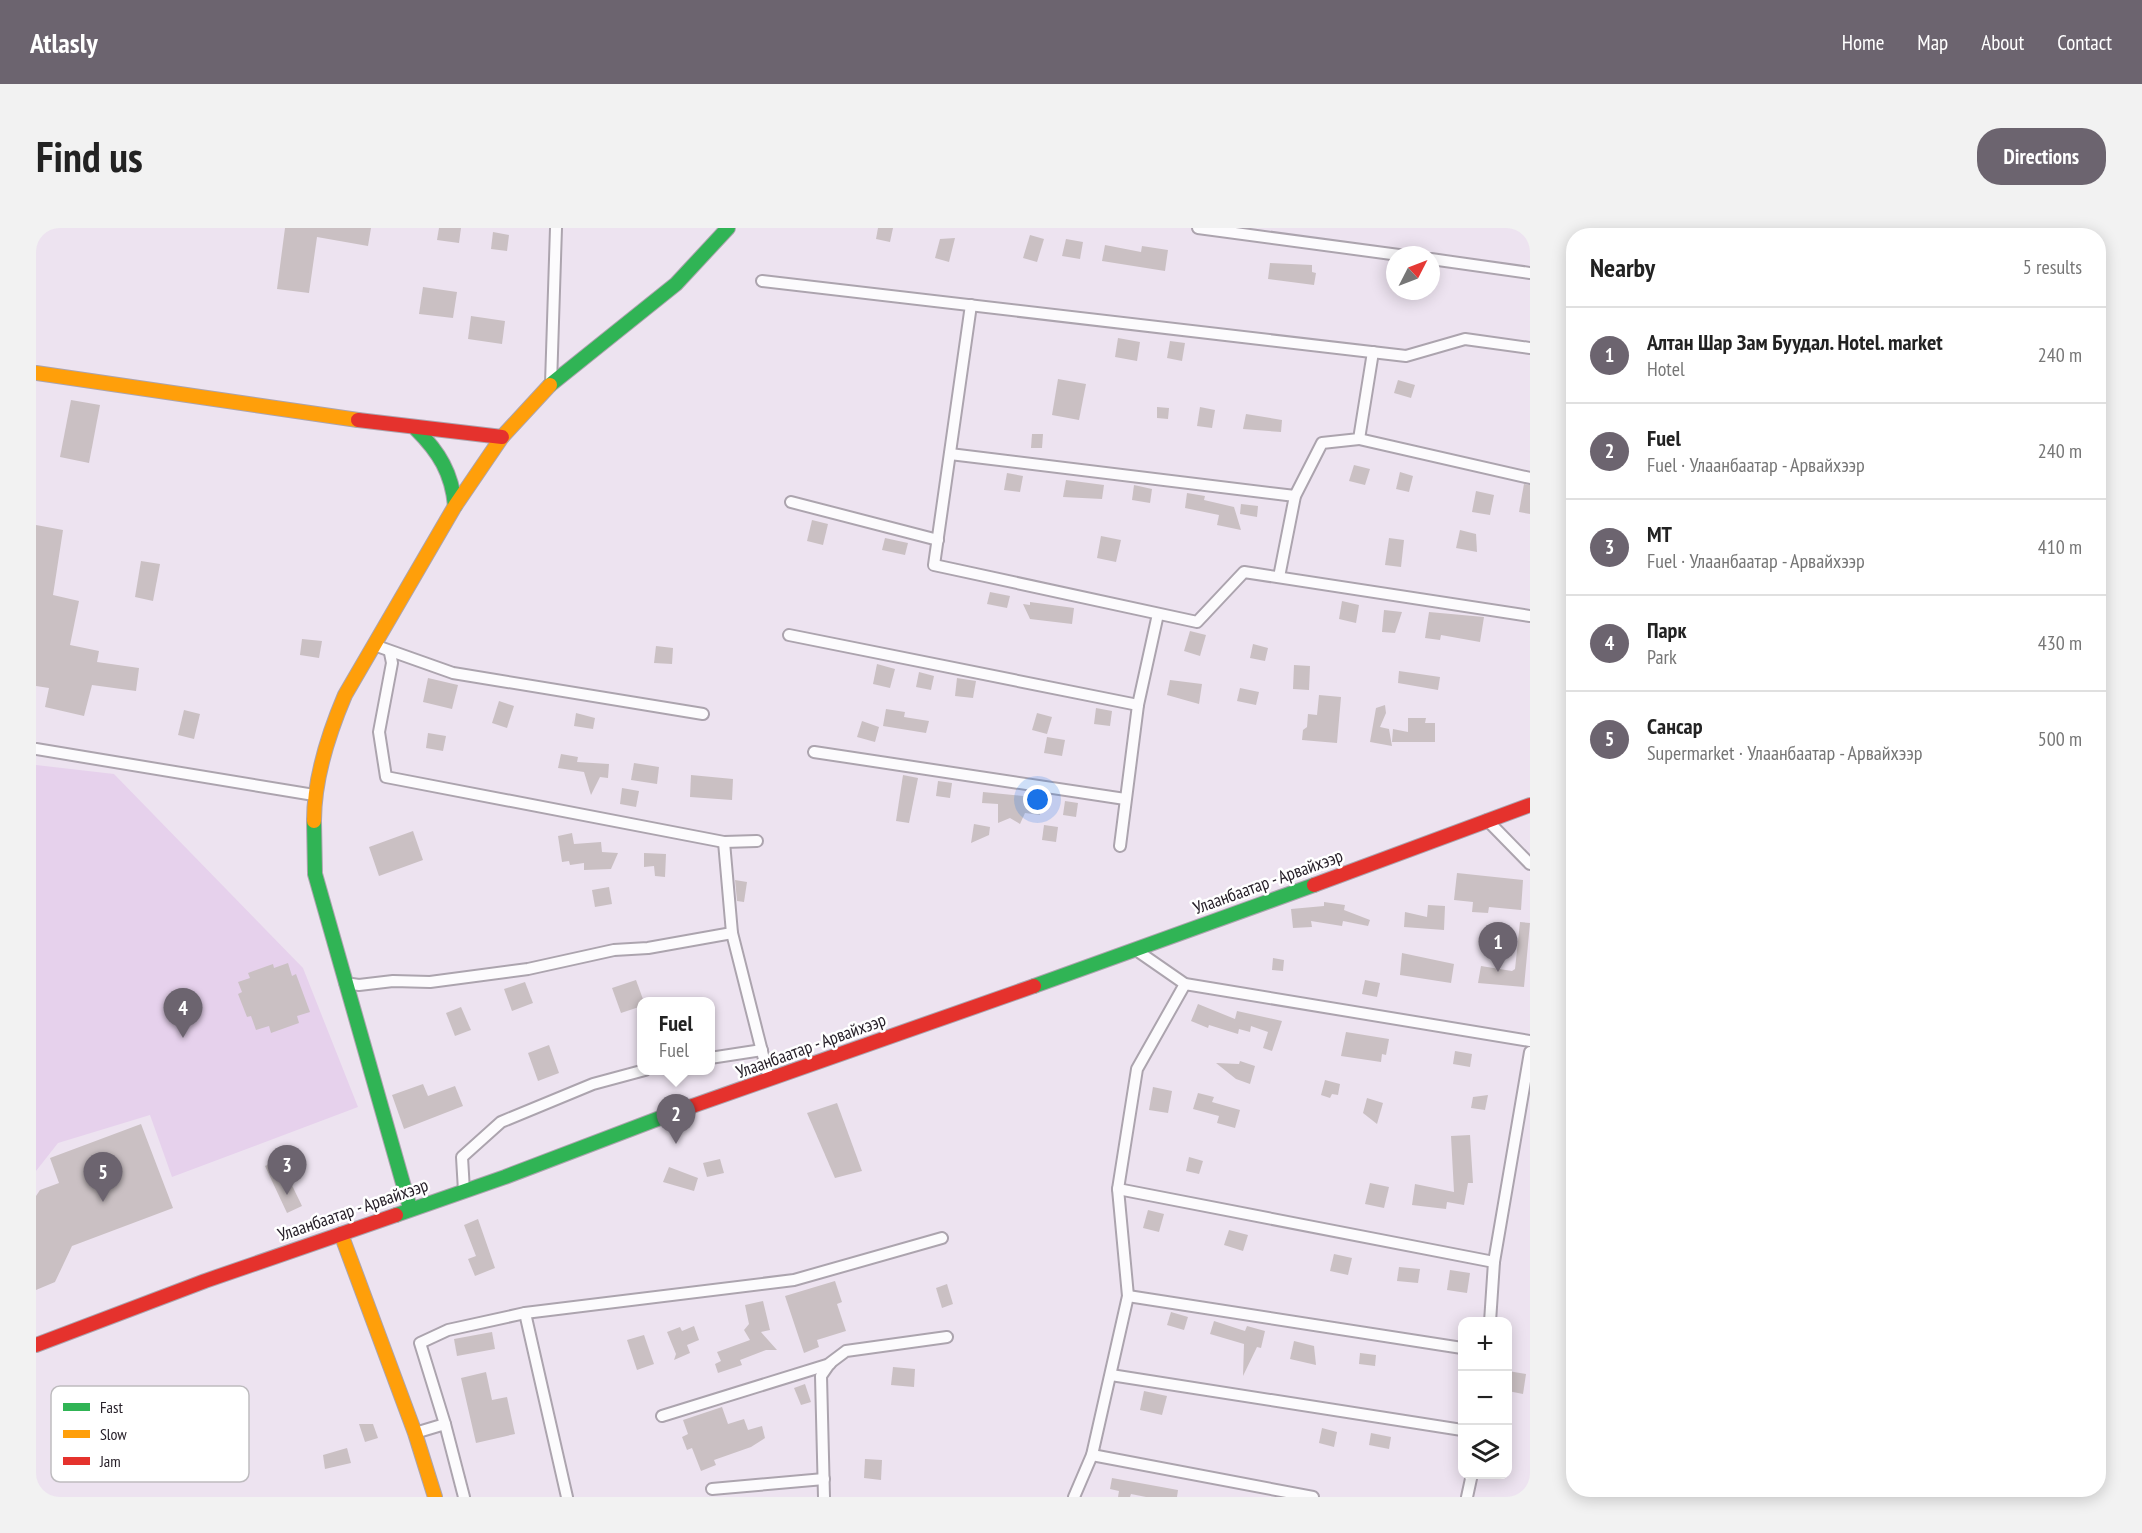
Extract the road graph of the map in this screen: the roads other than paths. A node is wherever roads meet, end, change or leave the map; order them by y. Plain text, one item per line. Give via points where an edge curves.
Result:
1 (556, 228) edge
2 (728, 228) edge
3 (1198, 228) edge
4 (1386, 253) edge
5 (1440, 260) edge
6 (1530, 273) edge
7 (762, 281) dead end
8 (971, 305) junction
9 (1530, 348) edge
10 (1373, 352) junction
11 (36, 373) edge
12 (551, 384) junction
13 (416, 429) junction
14 (502, 437) junction
15 (1359, 439) junction
16 (950, 454) junction
17 (1530, 478) edge
18 (1295, 496) junction
19 (791, 502) dead end
20 (455, 506) junction
21 (938, 540) junction
22 (1279, 577) junction
23 (1158, 614) junction
24 (1530, 616) edge
25 (789, 635) dead end
26 (374, 645) junction
27 (390, 652) junction
28 (1138, 705) junction
29 (703, 714) dead end
30 (36, 749) edge
31 (814, 752) dead end
32 (314, 795) junction
33 (1125, 799) junction
34 (1530, 805) edge
35 (1487, 820) junction
36 (757, 841) dead end
37 (724, 842) junction
38 (1120, 846) dead end
39 (1530, 864) edge
40 (732, 933) junction
41 (1136, 950) junction
42 (345, 983) junction
43 (1185, 984) junction
44 (1530, 1041) edge
45 (762, 1050) junction
46 (1530, 1052) edge
47 (715, 1057) edge
48 (637, 1073) edge
49 (769, 1079) junction
50 (1118, 1189) junction
51 (464, 1191) junction
52 (410, 1208) junction
53 (341, 1234) junction
54 (942, 1238) dead end
55 (1494, 1262) junction
56 (1128, 1296) junction
57 (525, 1313) junction
58 (1490, 1317) edge
59 (947, 1338) dead end
60 (36, 1346) edge
61 (1458, 1347) edge
62 (830, 1364) junction
63 (1111, 1375) junction
64 (662, 1416) dead end
65 (445, 1424) junction
66 (1458, 1429) edge
67 (415, 1433) junction
68 (1092, 1455) junction
69 (824, 1479) junction
70 (1471, 1479) edge
71 (712, 1488) dead end
72 (435, 1497) edge
73 (464, 1497) edge
74 (567, 1497) edge
75 (824, 1497) edge
76 (1074, 1497) edge
77 (1313, 1497) edge
78 (1467, 1497) edge

1 - 12 street
2 - 12 main road via 676,284
3 - 4 street
5 - 6 street
7 - 8 street
8 - 10 street
8 - 16 street
9 - 10 street via 1465,339 1406,356
10 - 15 street
11 - 13 main road
12 - 14 main road
13 - 14 main road
13 - 20 main road via 445,462 453,481
14 - 20 main road
15 - 17 street
15 - 18 street via 1322,443
16 - 18 street
16 - 21 street
18 - 22 street
19 - 21 street
20 - 26 main road
21 - 23 street via 934,565
22 - 23 street via 1245,572 1197,622
22 - 24 street
23 - 28 street
25 - 28 street
26 - 27 street
26 - 32 main road via 333,724
27 - 29 street via 453,673
27 - 37 street via 392,663 379,732 386,777
28 - 33 street
30 - 32 street
31 - 33 street
32 - 42 main road via 315,874
33 - 38 street
34 - 35 main road, Улаанбаатар - Арвайхээр
35 - 39 street
35 - 41 main road, Улаанбаатар - Арвайхээр
36 - 37 street
37 - 40 street
40 - 42 street via 614,950 517,970 430,981
40 - 45 street
41 - 43 street
41 - 49 main road, Улаанбаатар - Арвайхээр
42 - 52 main road
43 - 44 street
43 - 50 street via 1137,1069
45 - 47 street
45 - 49 street
46 - 55 street
48 - 51 street via 593,1083 501,1122 462,1157
49 - 51 main road, Улаанбаатар - Арвайхээр
50 - 55 street
50 - 56 street
51 - 52 main road, Улаанбаатар - Арвайхээр
52 - 53 main road, Улаанбаатар - Арвайхээр
53 - 60 main road, Улаанбаатар - Арвайхээр
53 - 67 main road
54 - 57 street via 794,1280
55 - 58 street
56 - 61 street
56 - 63 street
57 - 65 street via 448,1330 420,1343
57 - 74 street
59 - 62 street via 846,1351
62 - 64 street
62 - 69 street via 821,1376
63 - 66 street
63 - 68 street
65 - 67 street
65 - 73 street
67 - 72 main road
68 - 76 street
68 - 77 street
69 - 71 street
69 - 75 street
70 - 78 street

